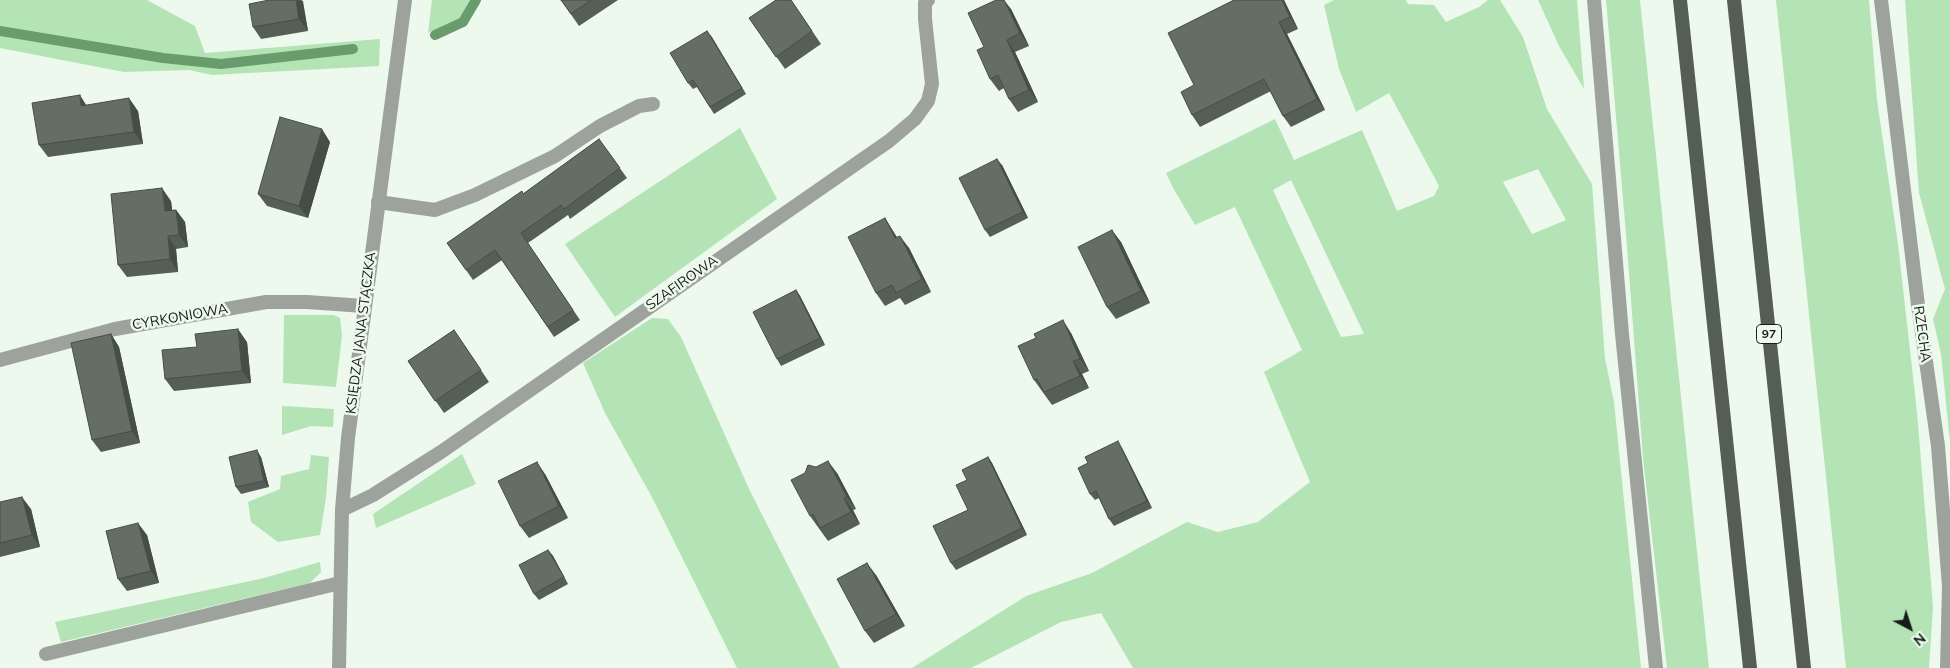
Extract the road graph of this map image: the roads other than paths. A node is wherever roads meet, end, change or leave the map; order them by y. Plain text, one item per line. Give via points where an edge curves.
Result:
1 (405, 0) edge
2 (928, 0) edge
3 (1594, 0) edge
4 (1680, 0) edge
5 (1734, 0) edge
6 (1881, 0) edge
7 (653, 104) dead end
8 (378, 202) junction
9 (364, 306) junction
10 (0, 360) edge
11 (342, 510) junction
12 (340, 583) junction
13 (46, 654) dead end
14 (339, 668) edge
15 (1656, 668) edge
16 (1750, 668) edge
17 (1804, 668) edge
18 (1947, 668) edge

1 - 8 street, KSIĘDZA JANA STĄCZKA
2 - 11 street, SZAFIROWA via 925,19 932,84 928,101 915,119 441,452 373,495
3 - 15 street via 1622,334
4 - 16 main road
5 - 17 main road, 97
6 - 18 street, RZECHA via 1938,446 1949,586
7 - 8 street via 639,106 600,126 555,156 475,195 435,210
8 - 9 street, KSIĘDZA JANA STĄCZKA
9 - 10 street, CYRKONIOWA via 266,302 115,329
9 - 11 street, KSIĘDZA JANA STĄCZKA
11 - 12 street, KSIĘDZA JANA STĄCZKA
12 - 13 street
12 - 14 street, KSIĘDZA JANA STĄCZKA

